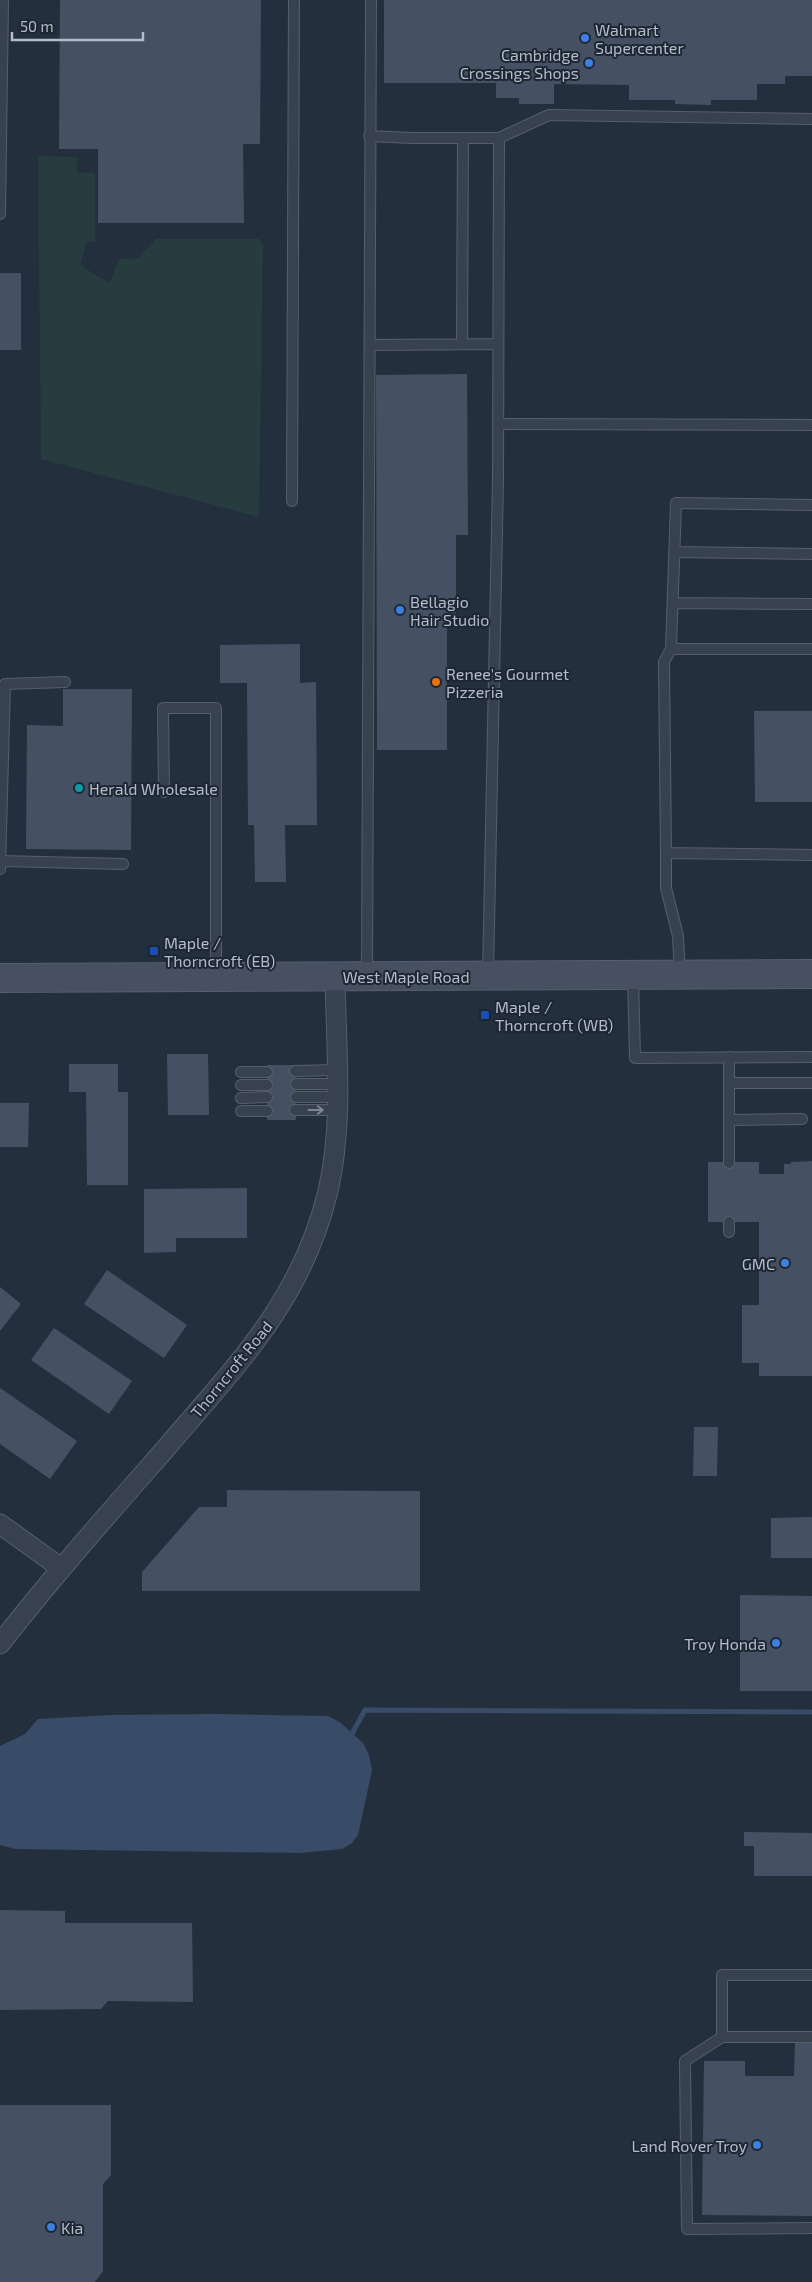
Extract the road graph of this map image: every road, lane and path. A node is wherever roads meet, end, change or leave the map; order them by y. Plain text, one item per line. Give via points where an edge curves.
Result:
1 (3, 0) edge
2 (294, 0) edge
3 (371, 0) edge
4 (812, 119) edge
5 (369, 136) junction
6 (462, 138) junction
7 (499, 138) junction
8 (0, 214) edge
9 (462, 344) junction
10 (497, 344) junction
11 (370, 345) junction
12 (498, 424) junction
13 (812, 425) edge
14 (292, 501) dead end
15 (812, 505) edge
16 (674, 552) junction
17 (812, 554) edge
18 (673, 603) junction
19 (812, 604) edge
20 (671, 649) junction
21 (812, 649) edge
22 (65, 682) dead end
23 (164, 792) dead end
24 (666, 853) junction
25 (812, 855) edge
26 (0, 861) edge
27 (123, 864) dead end
28 (0, 869) edge
29 (812, 974) edge
30 (633, 975) junction
31 (680, 975) junction
32 (488, 976) junction
33 (216, 977) junction
34 (335, 977) junction
35 (368, 977) junction
36 (0, 978) edge
37 (729, 1057) junction
38 (812, 1057) edge
39 (295, 1071) dead end
40 (241, 1072) dead end
41 (267, 1072) dead end
42 (729, 1083) junction
43 (812, 1083) edge
44 (296, 1084) dead end
45 (241, 1085) dead end
46 (267, 1085) dead end
47 (336, 1090) junction
48 (296, 1097) dead end
49 (241, 1098) dead end
50 (267, 1098) dead end
51 (296, 1110) dead end
52 (241, 1111) dead end
53 (267, 1111) dead end
54 (802, 1119) dead end
55 (729, 1120) junction
56 (729, 1163) dead end
57 (729, 1222) dead end
58 (729, 1232) dead end
59 (0, 1524) edge
60 (61, 1568) junction
61 (0, 1644) edge
62 (812, 1975) edge
63 (722, 2037) junction
64 (812, 2038) edge
65 (812, 2228) edge

1 - 8 lane
2 - 14 lane
3 - 5 lane
4 - 7 lane via 549,115
5 - 6 lane
5 - 11 lane
6 - 7 lane
6 - 9 lane
7 - 10 lane
9 - 10 lane
9 - 11 lane
10 - 12 lane
11 - 35 lane
12 - 13 lane
12 - 32 lane
15 - 16 lane via 676,503
16 - 17 lane
16 - 18 lane
18 - 19 lane
18 - 20 lane
20 - 21 lane
20 - 24 lane via 664,662
22 - 26 lane via 5,684
23 - 33 lane via 163,708 216,708
24 - 25 lane
24 - 31 lane via 666,888 678,936
26 - 27 lane
26 - 28 lane
29 - 31 main road, West Maple Road
30 - 31 main road, West Maple Road
30 - 32 main road, West Maple Road
30 - 37 lane via 635,1058
32 - 35 main road, West Maple Road
33 - 34 main road, West Maple Road
33 - 36 main road, West Maple Road
34 - 35 main road, West Maple Road
34 - 47 street, Thorncroft Road
37 - 38 lane
37 - 42 lane
39 - 47 lane
40 - 41 lane
42 - 43 lane
42 - 55 lane
44 - 47 lane
45 - 46 lane
47 - 48 lane
51 -> 47 lane
47 - 60 street, Thorncroft Road via 333,1163 322,1213 306,1259 288,1295 239,1365
49 - 50 lane
52 - 53 lane
54 - 55 lane
55 - 56 lane
57 - 58 lane
59 - 60 street
60 - 61 street, Thorncroft Road
62 - 63 lane via 722,1975
63 - 64 lane
63 - 65 lane via 685,2061 688,2229

